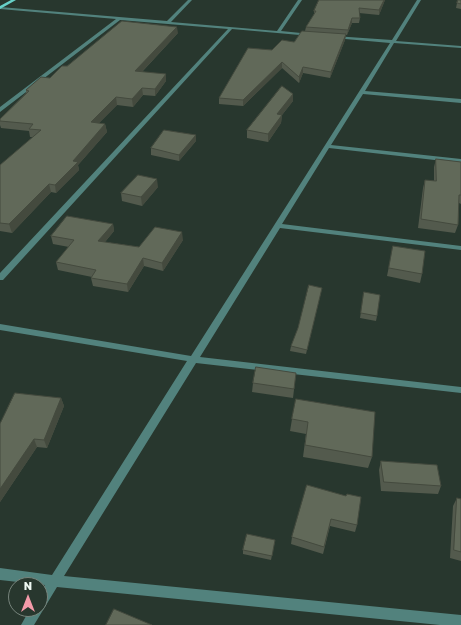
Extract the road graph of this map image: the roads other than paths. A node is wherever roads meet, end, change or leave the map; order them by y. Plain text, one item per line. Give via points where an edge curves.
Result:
1 (14, 0) edge
2 (190, 0) edge
3 (300, 0) edge
4 (419, 0) edge
5 (0, 8) edge
6 (120, 18) junction
7 (168, 22) junction
8 (231, 28) junction
9 (278, 32) junction
10 (317, 35) edge
11 (332, 36) edge
12 (394, 42) junction
13 (461, 47) edge
14 (361, 92) junction
15 (461, 101) edge
16 (0, 110) edge
17 (327, 146) junction
18 (461, 161) edge
19 (279, 226) junction
20 (461, 248) edge
21 (0, 278) edge
22 (0, 327) edge
23 (193, 359) junction
24 (461, 390) edge
25 (0, 574) edge
26 (55, 581) junction
27 (48, 592) edge
28 (461, 621) edge

1 - 5 main road
2 - 7 street
3 - 9 street
4 - 12 street
5 - 6 street
6 - 7 street
6 - 16 street
7 - 8 street
8 - 9 street
8 - 21 street
9 - 10 street
11 - 12 street
12 - 13 street
12 - 14 street
14 - 15 street
14 - 17 street
17 - 18 street
17 - 19 street
19 - 20 street
19 - 23 street
22 - 23 street
23 - 24 street
23 - 26 street
25 - 26 street
26 - 27 street
26 - 28 street

